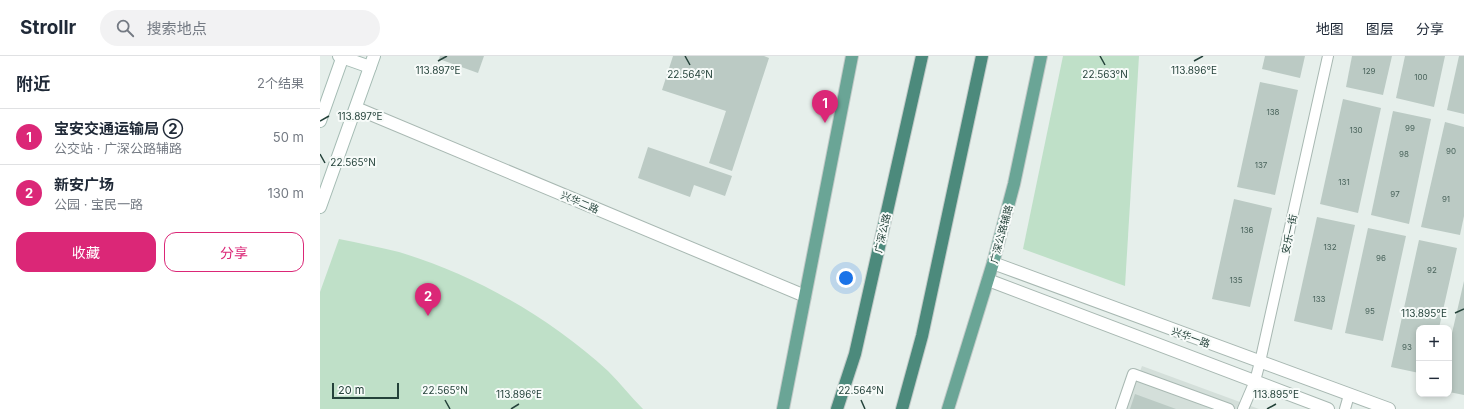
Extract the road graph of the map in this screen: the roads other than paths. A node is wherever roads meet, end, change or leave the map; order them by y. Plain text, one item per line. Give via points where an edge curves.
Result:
1 (342, 56) edge
2 (852, 56) edge
3 (922, 56) edge
4 (982, 56) edge
5 (1041, 56) edge
6 (1328, 56) edge
7 (372, 62) edge
8 (356, 108) junction
9 (320, 120) edge
10 (320, 208) edge
11 (993, 263) junction
12 (988, 280) junction
13 (805, 296) junction
14 (1260, 362) junction
15 (1255, 382) junction
16 (1349, 395) junction
17 (783, 409) edge
18 (837, 409) edge
19 (902, 409) edge
20 (948, 409) edge
21 (1121, 409) edge
22 (1229, 409) edge
23 (1243, 409) edge
24 (1328, 409) edge
25 (1345, 409) edge
26 (1389, 409) edge

1 - 7 street
1 - 9 street
2 - 13 main road
3 - 18 highway, 广深公路 via 855,354
4 - 19 highway via 922,336
5 - 11 main road, 广深公路辅路 via 1014,184
6 - 14 lane, 安乐一街
7 - 8 street
8 - 10 street
8 - 13 street, 兴华二路
11 - 12 main road, 广深公路辅路
11 - 14 street, 兴华一路
12 - 15 street, 兴华一路
12 - 20 main road, 广深公路辅路
13 - 17 main road
14 - 15 lane, 安乐一街
14 - 16 street, 兴华一路
15 - 23 lane, 安乐一街
15 - 24 street, 兴华一路
16 - 25 lane
16 - 26 street, 兴华一路
21 - 22 lane via 1133,374

